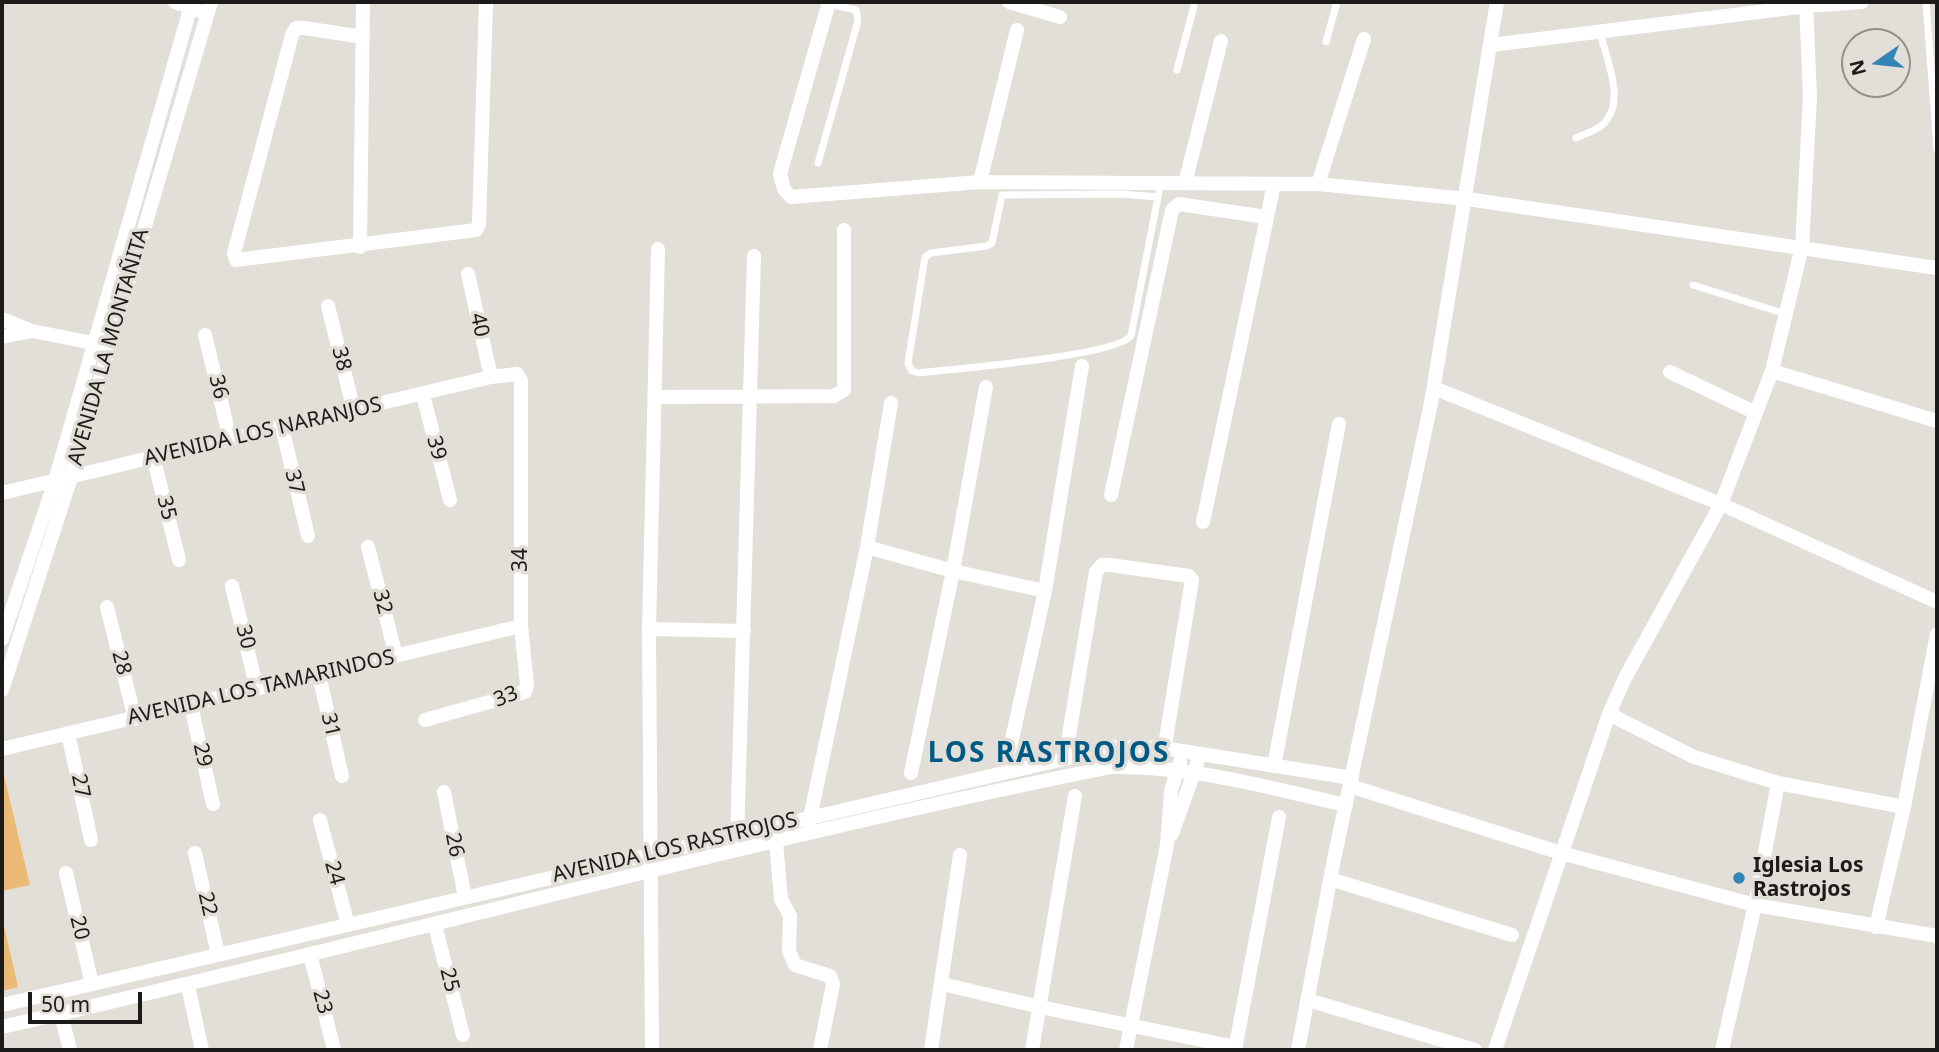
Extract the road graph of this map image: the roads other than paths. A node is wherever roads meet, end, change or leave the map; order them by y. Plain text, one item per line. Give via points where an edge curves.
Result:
1 (176, 2) edge
2 (363, 2) edge
3 (486, 2) edge
4 (1009, 2) edge
5 (1195, 2) edge
6 (1337, 2) edge
7 (1497, 2) edge
8 (1861, 2) edge
9 (1926, 2) edge
10 (829, 3) edge
11 (1806, 4) edge
12 (191, 5) edge
13 (209, 8) edge
14 (1060, 18) dead end
15 (1017, 30) dead end
16 (1600, 31) junction
17 (363, 37) junction
18 (1364, 39) dead end
19 (1221, 41) dead end
20 (1326, 42) dead end
21 (1490, 45) junction
22 (1177, 70) dead end
23 (1576, 138) dead end
24 (1937, 149) edge
25 (818, 163) dead end
26 (1161, 181) junction
27 (980, 182) junction
28 (1185, 183) junction
29 (1274, 184) junction
30 (1318, 184) junction
31 (1158, 197) junction
32 (1467, 199) junction
33 (1266, 217) junction
34 (844, 230) dead end
35 (360, 247) junction
36 (1802, 247) junction
37 (658, 249) dead end
38 (754, 256) dead end
39 (1937, 268) edge
40 (468, 274) dead end
41 (1693, 285) dead end
42 (328, 306) dead end
43 (1786, 314) junction
44 (2, 319) edge
45 (32, 331) junction
46 (205, 335) dead end
47 (2, 337) edge
48 (102, 345) junction
49 (1082, 366) dead end
50 (1772, 371) junction
51 (1670, 372) dead end
52 (491, 377) junction
53 (521, 381) joint
54 (986, 387) dead end
55 (1434, 388) junction
56 (423, 396) junction
57 (654, 397) junction
58 (750, 398) junction
59 (891, 403) dead end
60 (354, 411) junction
61 (1756, 413) junction
62 (1937, 421) edge
63 (1339, 424) dead end
64 (282, 427) junction
65 (230, 439) junction
66 (153, 456) junction
67 (71, 477) junction
68 (55, 481) junction
69 (2, 493) edge
70 (1111, 495) dead end
71 (450, 500) dead end
72 (1721, 504) junction
73 (1203, 522) dead end
74 (308, 536) dead end
75 (368, 547) dead end
76 (867, 547) junction
77 (179, 560) dead end
78 (953, 571) junction
79 (232, 586) dead end
80 (1045, 591) junction
81 (1937, 602) edge
82 (107, 607) dead end
83 (521, 626) junction
84 (649, 629) junction
85 (744, 631) junction
86 (1937, 634) edge
87 (2, 639) edge
88 (396, 656) junction
89 (319, 675) junction
90 (257, 689) junction
91 (2, 690) edge
92 (191, 706) junction
93 (1609, 714) junction
94 (135, 719) junction
95 (425, 720) dead end
96 (68, 733) junction
97 (1010, 748) dead end
98 (1163, 748) junction
99 (2, 749) edge
100 (1182, 751) junction
101 (1200, 754) junction
102 (1065, 759) junction
103 (1162, 766) junction
104 (1274, 766) junction
105 (1179, 769) junction
106 (1195, 771) junction
107 (911, 773) dead end
108 (342, 776) dead end
109 (1351, 782) junction
110 (1778, 783) junction
111 (444, 792) dead end
112 (1075, 796) dead end
113 (213, 804) dead end
114 (1346, 805) junction
115 (1903, 807) junction
116 (1279, 817) dead end
117 (320, 820) dead end
118 (809, 824) junction
119 (775, 832) junction
120 (91, 840) dead end
121 (737, 841) junction
122 (1167, 845) junction
123 (195, 853) dead end
124 (652, 853) junction
125 (1562, 853) junction
126 (960, 855) dead end
127 (653, 871) junction
128 (66, 873) dead end
129 (1330, 879) junction
130 (465, 897) junction
131 (1755, 905) junction
132 (348, 925) junction
133 (435, 925) junction
134 (1876, 927) junction
135 (1512, 935) dead end
136 (1937, 936) edge
137 (218, 954) junction
138 (310, 954) junction
139 (92, 984) junction
140 (942, 984) junction
141 (188, 986) junction
142 (1308, 1000) junction
143 (2, 1005) edge
144 (1040, 1007) junction
145 (61, 1014) junction
146 (1131, 1026) junction
147 (2, 1027) edge
148 (463, 1035) dead end
149 (1235, 1049) edge
150 (70, 1050) edge
151 (202, 1050) edge
152 (334, 1050) edge
153 (652, 1050) edge
154 (820, 1050) edge
155 (931, 1050) edge
156 (1032, 1050) edge
157 (1126, 1050) edge
158 (1298, 1050) edge
159 (1475, 1050) edge
160 (1496, 1050) edge
161 (1722, 1050) edge

1 - 12 street
2 - 17 street
3 - 35 street via 476,230
4 - 14 street
5 - 22 lane
6 - 20 lane
7 - 21 street
8 - 11 street
9 - 24 lane
10 - 25 lane via 856,10 858,21
10 - 27 street via 780,174 787,194 845,194
11 - 16 street
11 - 36 street via 1810,97
12 - 13 street
12 - 48 street, AVENIDA LA MONTAÑITA
13 - 48 street, AVENIDA LA MONTAÑITA
15 - 27 street
16 - 21 street
16 - 23 lane via 1614,106 1602,126
17 - 35 street
17 - 35 street via 296,28 234,253 236,260 243,261
18 - 30 street
19 - 28 street
21 - 32 street
26 - 27 street
26 - 28 street
26 - 31 lane
28 - 29 street
29 - 30 street
29 - 33 street
30 - 32 street
31 - 31 lane via 1131,336 1126,342 1087,352 912,371 908,363 925,257 992,243 1002,195
32 - 36 street
32 - 55 street
33 - 70 street via 1179,204 1172,210
33 - 73 street
34 - 58 street via 844,390 834,396
36 - 39 street
36 - 43 street
37 - 57 street
38 - 58 street
40 - 52 street, 40
41 - 43 lane
42 - 60 street, 38
43 - 50 street
44 - 45 street
45 - 47 street
45 - 48 street
46 - 65 street, 36
48 - 67 street, AVENIDA LA MONTAÑITA
48 - 68 street, AVENIDA LA MONTAÑITA
49 - 80 street
50 - 61 street
50 - 62 street
51 - 61 street
52 - 53 street, AVENIDA LOS NARANJOS via 517,374
52 - 56 street, AVENIDA LOS NARANJOS
53 - 83 street, 34
54 - 78 street
55 - 72 street
55 - 109 street
56 - 60 street, AVENIDA LOS NARANJOS
56 - 71 street, 39
57 - 58 street
57 - 84 street
58 - 85 street
59 - 76 street
60 - 64 street, AVENIDA LOS NARANJOS
61 - 72 street
63 - 104 street
64 - 65 street, AVENIDA LOS NARANJOS
64 - 74 street, 37
65 - 66 street, AVENIDA LOS NARANJOS
66 - 67 street, AVENIDA LOS NARANJOS
66 - 77 street, 35
67 - 68 street, AVENIDA LOS NARANJOS
67 - 91 street, AVENIDA LA MONTAÑITA
68 - 69 street, AVENIDA LOS NARANJOS
68 - 87 street, AVENIDA LA MONTAÑITA
72 - 81 street
72 - 93 street
75 - 88 street, 32
76 - 78 street
76 - 118 street
78 - 80 street
78 - 107 street
79 - 90 street, 30
80 - 97 street
82 - 94 street, 28
83 - 88 street, AVENIDA LOS TAMARINDOS
83 - 95 street, 33 via 525,692
84 - 85 street
84 - 124 street
85 - 121 street
86 - 115 street
88 - 89 street, AVENIDA LOS TAMARINDOS
89 - 90 street, AVENIDA LOS TAMARINDOS
89 - 108 street, 31
90 - 92 street, AVENIDA LOS TAMARINDOS
92 - 94 street, AVENIDA LOS TAMARINDOS
92 - 113 street, 29
93 - 110 street via 1695,757
93 - 125 street
94 - 96 street, AVENIDA LOS TAMARINDOS
96 - 99 street, AVENIDA LOS TAMARINDOS
96 - 120 street, 27
98 - 100 street, AVENIDA LOS RASTROJOS
98 - 102 street, AVENIDA LOS RASTROJOS via 1116,747
98 - 102 street via 1192,580 1102,565 1096,572
98 - 103 street
100 - 101 street, AVENIDA LOS RASTROJOS
100 - 105 street
101 - 104 street, AVENIDA LOS RASTROJOS
101 - 106 street
102 - 118 street, AVENIDA LOS RASTROJOS
103 - 105 street, AVENIDA LOS RASTROJOS
103 - 118 street, AVENIDA LOS RASTROJOS via 1111,767
104 - 109 street, AVENIDA LOS RASTROJOS
105 - 106 street, AVENIDA LOS RASTROJOS
105 - 122 street via 1171,791
106 - 114 street, AVENIDA LOS RASTROJOS
106 - 122 street
109 - 114 street
109 - 125 street, AVENIDA LOS RASTROJOS
110 - 115 street
110 - 131 street
111 - 130 street, 26
112 - 144 street
114 - 129 street
115 - 134 street
116 - 149 street
117 - 132 street, 24
118 - 119 street, AVENIDA LOS RASTROJOS
119 - 121 street, AVENIDA LOS RASTROJOS
119 - 154 street via 781,899 790,916 791,959 795,965 830,976 833,984
121 - 124 street, AVENIDA LOS RASTROJOS
121 - 127 street, AVENIDA LOS RASTROJOS
122 - 146 street
123 - 137 street, 22
124 - 127 street
124 - 130 street, AVENIDA LOS RASTROJOS
125 - 131 street, AVENIDA LOS RASTROJOS
125 - 160 street
126 - 140 street
127 - 133 street, AVENIDA LOS RASTROJOS
127 - 153 street
128 - 139 street, 20
129 - 135 street
129 - 142 street
130 - 132 street, AVENIDA LOS RASTROJOS
131 - 134 street, AVENIDA LOS RASTROJOS
131 - 161 street
132 - 137 street, AVENIDA LOS RASTROJOS
133 - 138 street, AVENIDA LOS RASTROJOS
133 - 148 street, 25
134 - 136 street, AVENIDA LOS RASTROJOS
137 - 139 street, AVENIDA LOS RASTROJOS
138 - 141 street, AVENIDA LOS RASTROJOS
138 - 152 street, 23
139 - 143 street, AVENIDA LOS RASTROJOS
140 - 144 street
140 - 155 street
141 - 145 street, AVENIDA LOS RASTROJOS
141 - 151 street
142 - 158 street
142 - 159 street
144 - 146 street
144 - 156 street
145 - 147 street, AVENIDA LOS RASTROJOS
145 - 150 street
146 - 149 street
146 - 157 street

